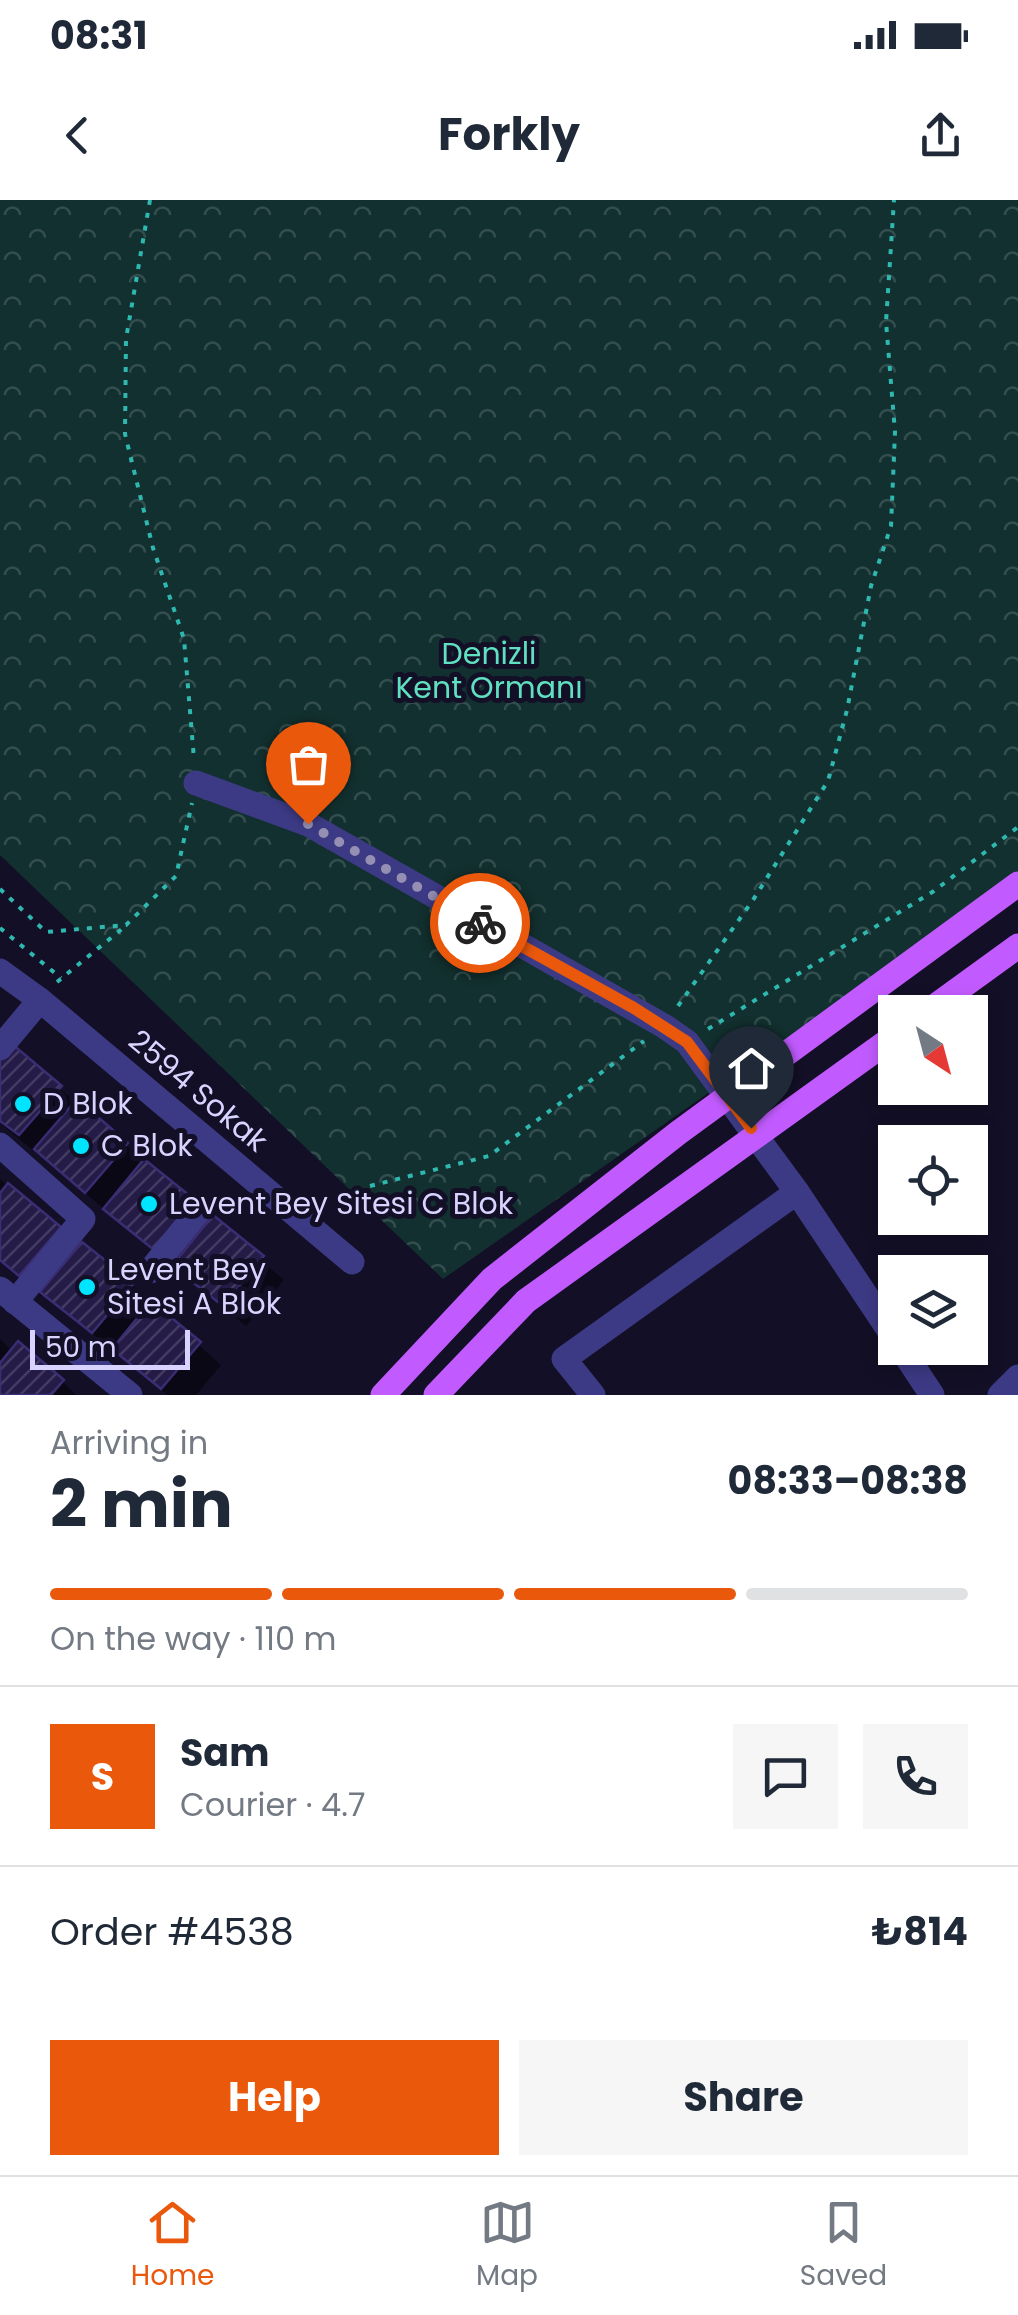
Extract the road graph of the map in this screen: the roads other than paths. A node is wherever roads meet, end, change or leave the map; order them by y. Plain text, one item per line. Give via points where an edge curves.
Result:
1 (196, 784) road end
2 (1018, 884) edge
3 (1018, 946) edge
4 (0, 972) edge
5 (950, 995) edge
6 (40, 1000) junction
7 (0, 1048) edge
8 (878, 1048) edge
9 (0, 1144) edge
10 (797, 1192) junction
11 (198, 1212) dead end
12 (352, 1262) dead end
13 (150, 1271) dead end
14 (8, 1296) edge
15 (878, 1314) edge
16 (912, 1365) edge
17 (1018, 1377) edge
18 (130, 1395) edge
19 (383, 1395) edge
20 (436, 1395) edge
21 (593, 1395) edge
22 (932, 1395) edge
23 (1000, 1395) edge

1 - 10 street via 308,824 664,1026 687,1042
2 - 19 main road via 492,1278
3 - 5 main road
4 - 6 street, 2594 Sokak
6 - 7 street
6 - 12 street, 2594 Sokak
8 - 20 main road via 526,1300
9 - 14 street via 84,1219
10 - 15 street
10 - 21 street via 564,1359
11 - 13 street
14 - 18 street
16 - 22 street
17 - 23 street

